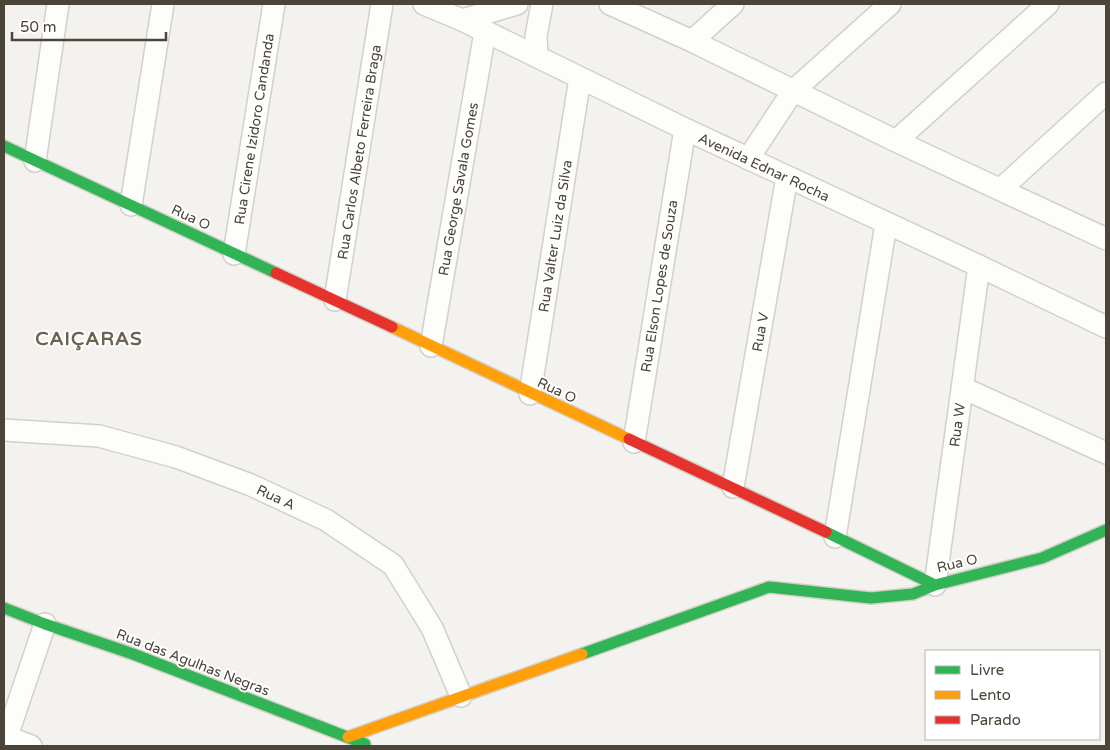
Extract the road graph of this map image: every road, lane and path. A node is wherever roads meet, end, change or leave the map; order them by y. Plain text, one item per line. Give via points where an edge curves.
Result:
1 (58, 4) edge
2 (163, 4) edge
3 (274, 4) edge
4 (382, 4) edge
5 (424, 4) edge
6 (517, 4) edge
7 (542, 4) edge
8 (610, 4) edge
9 (733, 4) edge
10 (890, 4) edge
11 (1048, 4) edge
12 (462, 20) junction
13 (485, 32) junction
14 (692, 41) junction
15 (537, 57) junction
16 (580, 78) junction
17 (793, 91) junction
18 (1106, 92) edge
19 (685, 130) junction
20 (896, 141) junction
21 (4, 146) edge
22 (748, 159) junction
23 (35, 161) junction
24 (787, 177) junction
25 (1001, 189) junction
26 (131, 205) junction
27 (886, 224) junction
28 (1104, 236) edge
29 (234, 254) junction
30 (979, 266) junction
31 (336, 300) junction
32 (1106, 327) edge
33 (431, 346) junction
34 (962, 388) junction
35 (530, 394) junction
36 (4, 430) edge
37 (634, 442) junction
38 (1106, 452) edge
39 (733, 487) junction
40 (1106, 530) edge
41 (835, 537) junction
42 (935, 585) junction
43 (4, 608) edge
44 (45, 624) junction
45 (462, 696) junction
46 (348, 737) junction
47 (5, 741) edge
48 (31, 746) edge
49 (371, 746) edge

1 - 23 street
2 - 26 street
3 - 29 street, Rua Cirene Izidoro Candanda
4 - 31 street, Rua Carlos Albeto Ferreira Braga
5 - 12 street, Avenida Ednar Rocha
6 - 12 street
7 - 15 street via 536,36
8 - 14 street
9 - 14 street
10 - 17 street
11 - 20 street
12 - 13 street, Avenida Ednar Rocha
13 - 15 street, Avenida Ednar Rocha
13 - 33 street, Rua George Savala Gomes
14 - 17 street
15 - 16 street, Avenida Ednar Rocha
16 - 19 street, Avenida Ednar Rocha
16 - 35 street, Rua Valter Luiz da Silva
17 - 20 street
17 - 22 street
18 - 25 street
19 - 22 street, Avenida Ednar Rocha
19 - 37 street, Rua Elson Lopes de Souza
20 - 25 street
21 - 23 street, Rua O
22 - 24 street, Avenida Ednar Rocha
23 - 26 street, Rua O
24 - 27 street, Avenida Ednar Rocha
24 - 39 street, Rua V
25 - 28 street
26 - 29 street, Rua O
27 - 30 street, Avenida Ednar Rocha
27 - 41 street
29 - 31 street, Rua O
30 - 32 street, Avenida Ednar Rocha
30 - 34 street, Rua W
31 - 33 street, Rua O
33 - 35 street, Rua O
34 - 38 street
34 - 42 street, Rua W
35 - 37 street, Rua O
36 - 45 street, Rua A via 99,436 176,457 250,485 326,520 393,565 432,628
37 - 39 street, Rua O
39 - 41 street, Rua O
40 - 42 street, Rua O via 1042,558
41 - 42 street, Rua O
42 - 45 street via 913,594 870,598 769,587
43 - 44 street, Rua das Agulhas Negras
44 - 46 street, Rua das Agulhas Negras via 133,654
44 - 47 street
45 - 46 street
46 - 49 street, Rua das Agulhas Negras
47 - 48 street

